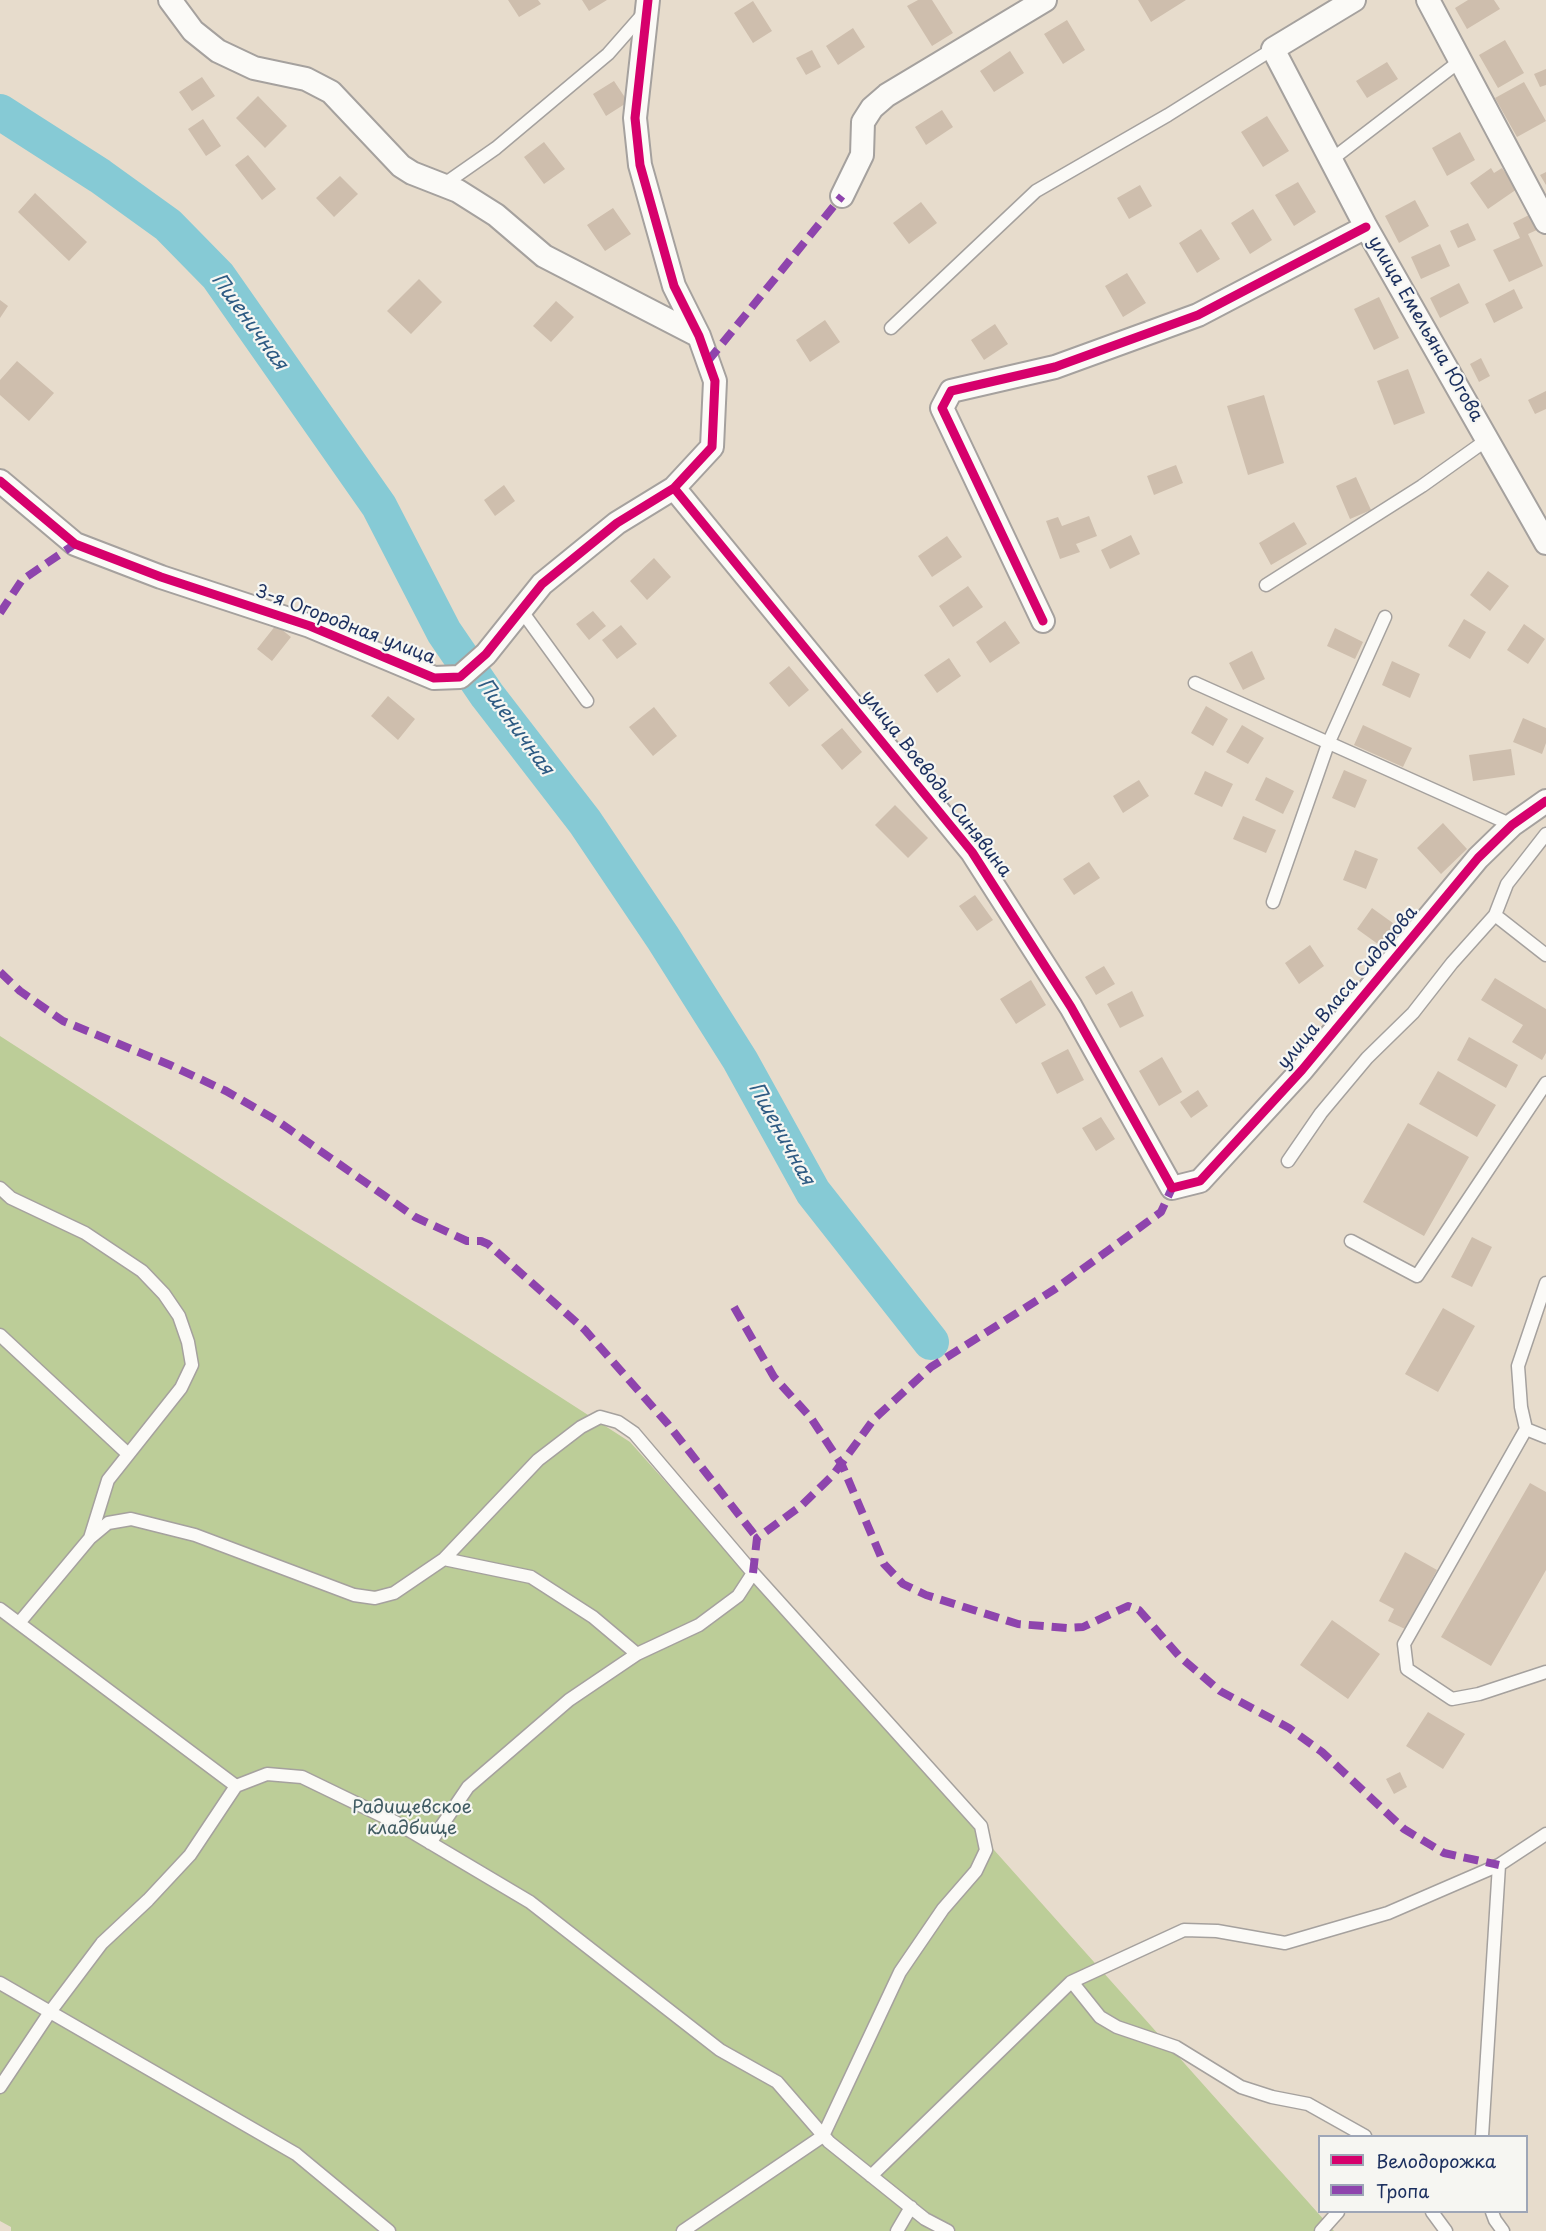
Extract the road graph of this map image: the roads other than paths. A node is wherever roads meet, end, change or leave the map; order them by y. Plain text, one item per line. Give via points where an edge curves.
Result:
1 (170, 0) edge
2 (1045, 0) edge
3 (1354, 0) edge
4 (1428, 0) edge
5 (646, 6) edge
6 (1273, 49) junction
7 (1460, 61) junction
8 (1331, 160) junction
9 (443, 185) junction
10 (842, 196) dead end
11 (1546, 222) edge
12 (1366, 227) junction
13 (891, 328) dead end
14 (699, 336) junction
15 (1488, 439) junction
16 (0, 482) edge
17 (674, 488) junction
18 (1546, 543) edge
19 (1266, 585) dead end
20 (521, 610) junction
21 (1385, 617) dead end
22 (1043, 621) dead end
23 (1195, 683) dead end
24 (587, 701) dead end
25 (1328, 744) junction
26 (1546, 801) edge
27 (1512, 825) junction
28 (1546, 834) edge
29 (1273, 902) dead end
30 (1495, 915) junction
31 (1546, 955) edge
32 (1546, 1083) edge
33 (1288, 1161) dead end
34 (0, 1188) edge
35 (1172, 1188) joint
36 (1351, 1241) dead end
37 (1546, 1283) edge
38 (0, 1335) edge
39 (1526, 1429) junction
40 (1546, 1437) edge
41 (128, 1454) junction
42 (90, 1538) junction
43 (444, 1559) junction
44 (753, 1573) junction
45 (0, 1609) edge
46 (19, 1623) junction
47 (637, 1654) junction
48 (1546, 1672) edge
49 (236, 1786) junction
50 (1546, 1834) edge
51 (430, 1843) junction
52 (1499, 1865) junction
53 (1072, 1982) junction
54 (0, 1983) edge
55 (50, 2012) junction
56 (0, 2087) edge
57 (1479, 2134) edge
58 (1363, 2135) edge
59 (823, 2136) junction
60 (871, 2176) junction
61 (911, 2207) junction
62 (1336, 2213) edge
63 (1433, 2213) edge
64 (1492, 2213) edge
65 (389, 2231) edge
66 (683, 2231) edge
67 (897, 2231) edge
68 (948, 2231) edge
69 (1321, 2231) edge
70 (1446, 2231) edge
71 (1503, 2231) edge

1 - 9 street via 193,31 218,51 254,68 306,79 331,92 401,166
2 - 10 street via 887,94 872,108 863,122 862,155
3 - 6 street
4 - 7 street
5 - 9 lane via 608,54 496,148
5 - 14 street, 3-я Огородная улица via 635,118 640,165 674,286
6 - 8 street, улица Емельяна Югова
6 - 13 lane via 1036,191
7 - 8 lane
7 - 11 street
8 - 12 street, улица Емельяна Югова
9 - 14 street via 496,215 544,256
12 - 15 street, улица Емельяна Югова
12 - 22 street via 1198,315 1055,367 951,391 942,408
14 - 17 street, 3-я Огородная улица via 715,381 712,447
15 - 18 street, улица Емельяна Югова
15 - 19 lane via 1422,486
16 - 20 street, 3-я Огородная улица via 75,544 310,626 434,678 460,677 486,654
17 - 20 street, 3-я Огородная улица via 617,523 542,584
17 - 35 street, улица Воеводы Синявина via 972,852 1071,1007
20 - 24 lane
21 - 25 lane
23 - 25 lane
25 - 27 lane
25 - 29 lane
26 - 27 street, улица Власа Сидорова
27 - 35 street, улица Власа Сидорова via 1463,875 1302,1070 1200,1181
28 - 30 lane via 1507,884
30 - 31 lane
30 - 33 lane via 1413,1013 1367,1058 1321,1113
32 - 36 lane via 1417,1276
34 - 41 lane via 11,1198 85,1233 142,1270 179,1316 192,1365 181,1388
37 - 39 lane via 1518,1366
38 - 41 lane
39 - 40 lane
39 - 48 lane via 1404,1644 1407,1669 1452,1699
41 - 42 lane via 108,1480
42 - 43 lane via 108,1523 131,1519 195,1535 354,1595 375,1598 394,1593
42 - 46 lane
43 - 44 lane via 538,1460 600,1417 618,1422 634,1433
43 - 47 lane via 531,1577 593,1617
44 - 47 lane via 738,1596 699,1625
44 - 59 lane via 981,1826 986,1850 976,1871 943,1909 900,1972
45 - 46 lane
46 - 49 lane
47 - 51 lane via 569,1700 468,1787
49 - 51 lane via 267,1774 302,1777
49 - 55 lane via 190,1855 102,1943
50 - 52 lane
51 - 59 lane via 530,1902 720,2049 777,2082
52 - 53 lane via 1388,1913 1285,1943 1217,1931 1184,1930
52 - 57 lane
53 - 58 lane via 1100,2017 1117,2027 1176,2047 1241,2087 1308,2104
53 - 60 lane
54 - 55 lane
55 - 56 lane
55 - 65 lane via 296,2154
59 - 60 lane
59 - 66 lane
60 - 61 lane
61 - 67 lane
61 - 68 lane
62 - 69 lane
63 - 70 lane
64 - 71 lane

